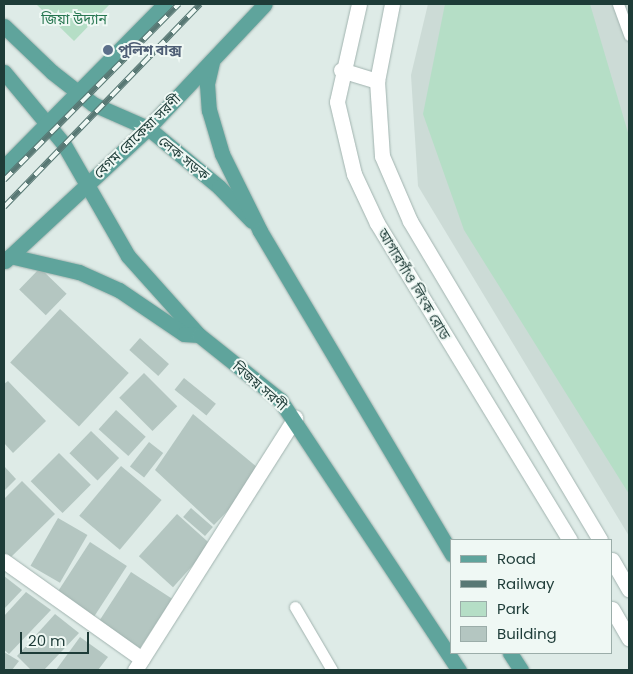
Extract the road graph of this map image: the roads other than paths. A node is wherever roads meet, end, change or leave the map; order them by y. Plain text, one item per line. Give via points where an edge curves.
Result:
1 (165, 4) edge
2 (265, 4) edge
3 (359, 4) edge
4 (392, 4) edge
5 (618, 4) edge
6 (4, 26) edge
7 (629, 35) edge
8 (212, 62) junction
9 (341, 70) junction
10 (4, 72) edge
11 (377, 81) junction
12 (80, 94) junction
13 (50, 124) junction
14 (148, 128) junction
15 (4, 167) edge
16 (86, 185) junction
17 (260, 231) junction
18 (7, 259) edge
19 (199, 335) junction
20 (295, 418) junction
21 (569, 539) edge
22 (599, 539) edge
23 (450, 551) edge
24 (4, 561) edge
25 (613, 562) edge
26 (629, 590) edge
27 (295, 607) dead end
28 (613, 611) edge
29 (629, 638) edge
30 (511, 654) edge
31 (138, 664) edge
32 (332, 670) edge
33 (459, 670) edge
34 (520, 670) edge

1 - 12 main road
2 - 8 main road, বেগম রোকেয়া সরণী
3 - 9 main road, আগারগাঁও লিংক রোড
4 - 11 main road, আগারগাঁও লিংক রোড
5 - 7 lane
6 - 12 main road, লেক সড়ক
8 - 14 main road, বেগম রোকেয়া সরণী
8 - 17 main road via 207,84 209,110 222,154
9 - 11 main road
9 - 21 main road, আগারগাঁও লিংক রোড via 338,117 364,198
10 - 13 main road
11 - 22 main road, আগারগাঁও লিংক রোড via 382,156 410,220
12 - 13 main road
12 - 14 main road, লেক সড়ক via 105,111
13 - 15 main road
13 - 16 main road
14 - 16 main road, বেগম রোকেয়া সরণী
14 - 17 main road, লেক সড়ক via 219,187
16 - 18 main road, বেগম রোকেয়া সরণী
16 - 19 main road via 128,256
17 - 23 main road
18 - 19 main road, বিজয় সরণী via 78,272 119,290 184,334
19 - 20 main road, বিজয় সরণী
20 - 31 main road
20 - 33 main road, বিজয় সরণী
24 - 31 main road
25 - 26 main road
27 - 32 lane
28 - 29 main road
30 - 34 main road

